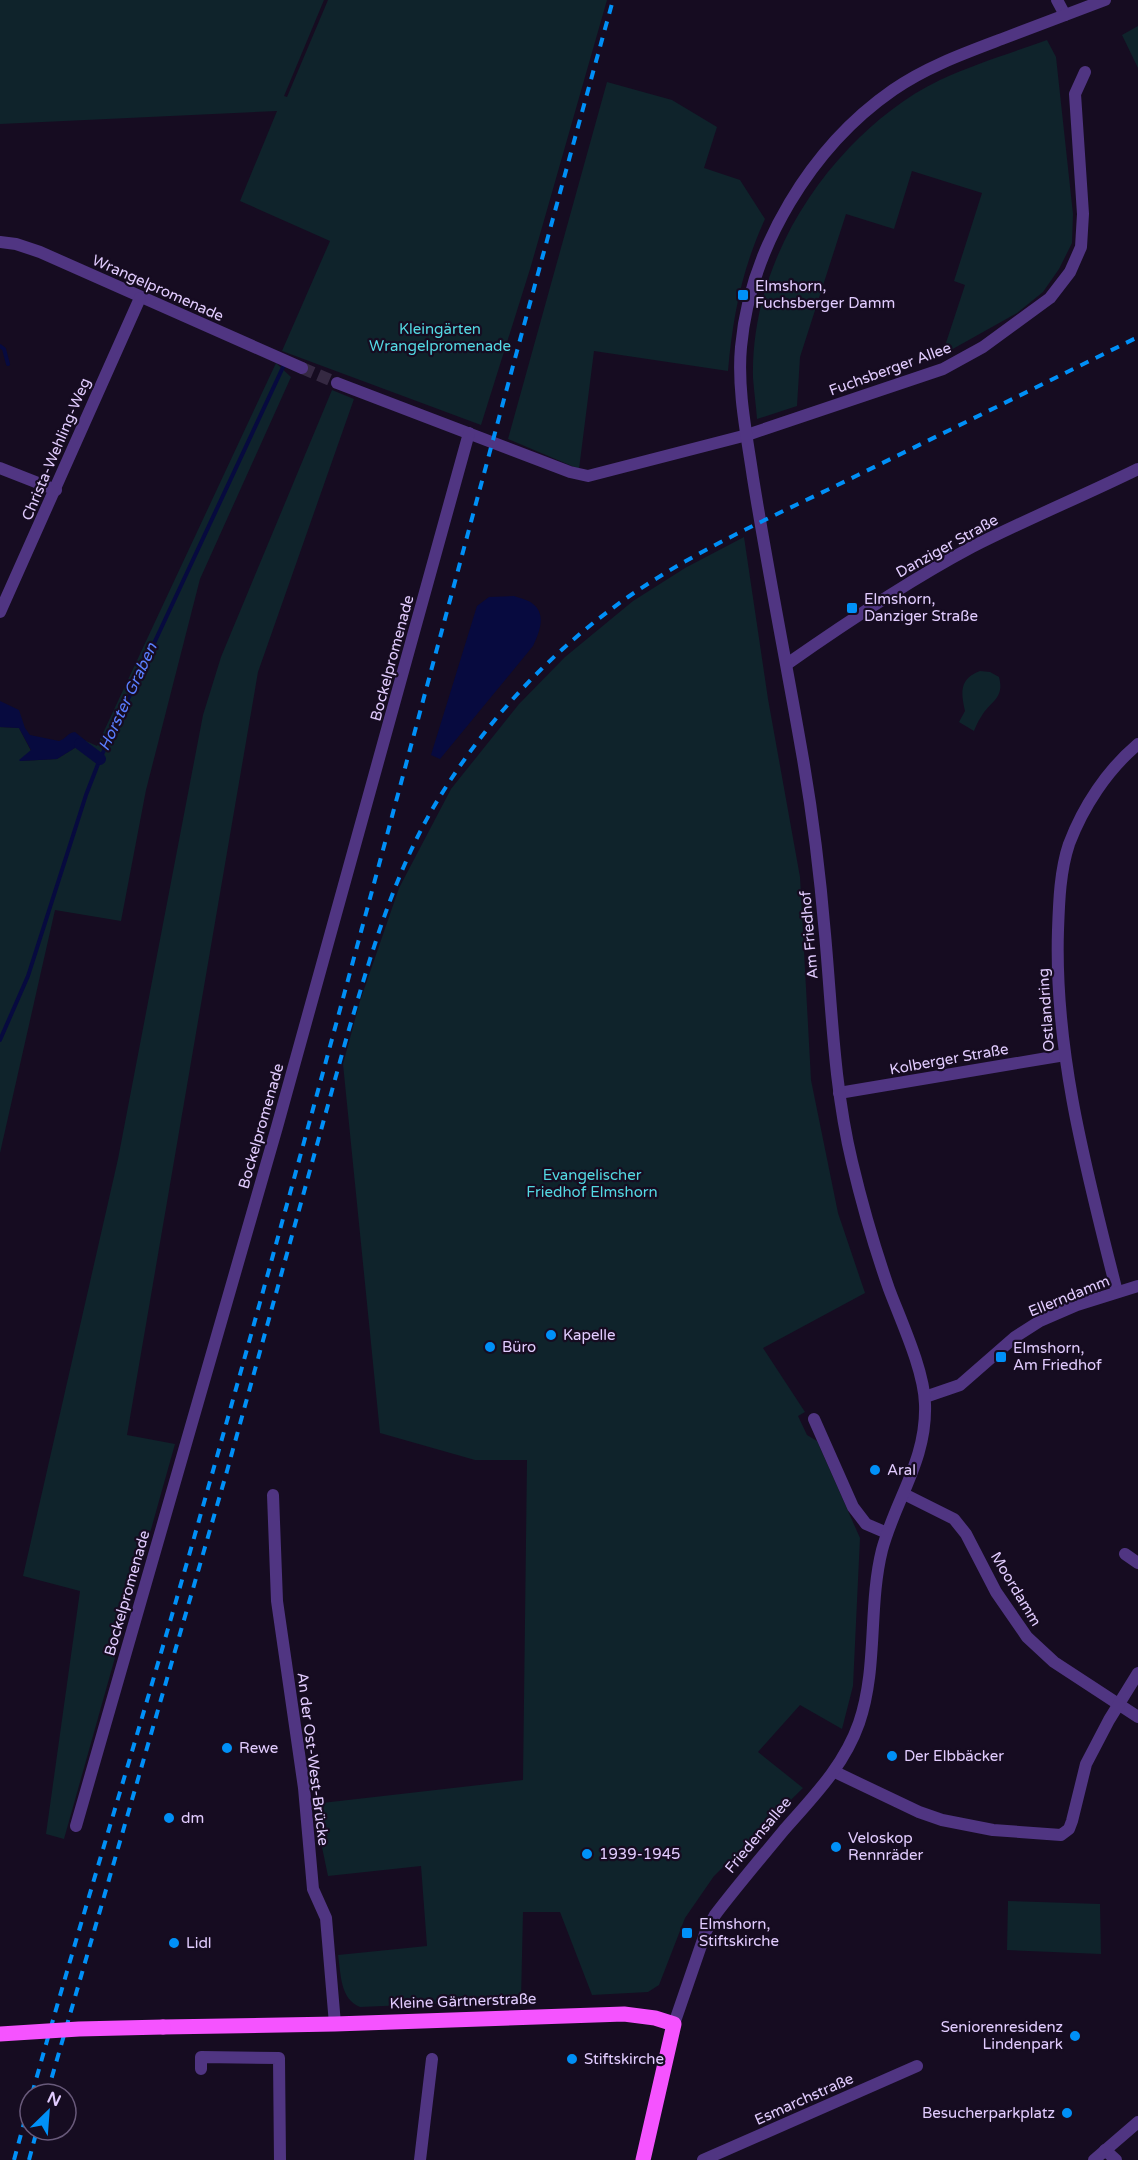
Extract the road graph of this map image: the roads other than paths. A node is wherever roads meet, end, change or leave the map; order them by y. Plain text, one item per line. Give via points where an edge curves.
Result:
1 (1058, 0) edge
2 (1105, 0) edge
3 (1065, 15) junction
4 (1085, 72) dead end
5 (0, 243) edge
6 (140, 298) junction
7 (302, 368) tunnel mouth
8 (337, 383) tunnel mouth
9 (470, 433) junction
10 (747, 435) junction
11 (0, 468) edge
12 (1135, 471) edge
13 (56, 490) junction
14 (0, 612) edge
15 (787, 664) junction
16 (1138, 744) edge
17 (1065, 1055) junction
18 (839, 1093) junction
19 (1138, 1286) edge
20 (1117, 1292) junction
21 (926, 1397) junction
22 (814, 1419) dead end
23 (925, 1426) joint
24 (904, 1494) junction
25 (273, 1495) dead end
26 (888, 1533) junction
27 (1125, 1554) dead end
28 (1138, 1563) edge
29 (1138, 1673) edge
30 (1117, 1705) junction
31 (1138, 1717) edge
32 (835, 1772) junction
33 (76, 1826) dead end
34 (335, 2024) junction
35 (675, 2024) junction
36 (0, 2034) edge
37 (432, 2059) dead end
38 (917, 2066) dead end
39 (201, 2069) dead end
40 (1138, 2122) edge
41 (1106, 2150) junction
42 (280, 2160) edge
43 (420, 2160) edge
44 (643, 2160) edge
45 (703, 2160) edge
46 (1094, 2160) edge
47 (1116, 2160) edge

1 - 3 street
2 - 3 street, Am Friedhof
3 - 10 street, Am Friedhof via 967,53 893,90 850,125 801,182 768,244 751,297 741,347
4 - 10 street, Fuchsberger Allee via 1075,94 1083,214 1081,247 1070,272 1050,298 983,347 943,369
5 - 6 street, Wrangelpromenade via 40,252
6 - 7 street, Wrangelpromenade
6 - 13 street, Christa-Wehling-Weg
8 - 9 street
9 - 10 street, Fuchsberger Allee via 588,476
9 - 33 street, Bockelpromenade via 277,1127
10 - 15 street, Am Friedhof
11 - 13 street
12 - 15 street, Danziger Straße via 971,548 856,615
13 - 14 street, Christa-Wehling-Weg
15 - 18 street, Am Friedhof via 813,822
16 - 17 street, Ostlandring via 1090,801 1069,845 1060,891 1057,958
17 - 18 street, Kolberger Straße
17 - 20 street, Ostlandring
18 - 21 street, Am Friedhof via 852,1164
19 - 20 street, Ellerndamm
20 - 21 street, Ellerndamm via 1040,1321 1015,1337 960,1385
21 - 23 street, Am Friedhof
22 - 26 street via 853,1507 866,1524
23 - 24 street, Friedensallee
24 - 26 street, Friedensallee
24 - 30 street, Moordamm via 954,1519 1027,1637 1054,1662
25 - 34 street, An der Ost-West-Brücke via 277,1601 314,1889 326,1918
26 - 32 street, Friedensallee via 877,1572 866,1697 859,1724
27 - 28 street
29 - 30 street
30 - 31 street, Moordamm
30 - 32 street via 1086,1764 1072,1821 1061,1835 993,1830 942,1820
32 - 35 street, Friedensallee via 715,1916 706,1931
34 - 35 main road, Kleine Gärtnerstraße via 624,2014
34 - 36 main road, Kleine Gärtnerstraße, bridge
35 - 44 main road, Friedensallee
37 - 43 street
38 - 45 street, Esmarchstraße
39 - 42 street via 201,2057 279,2058
40 - 41 street
41 - 46 street
41 - 47 street

